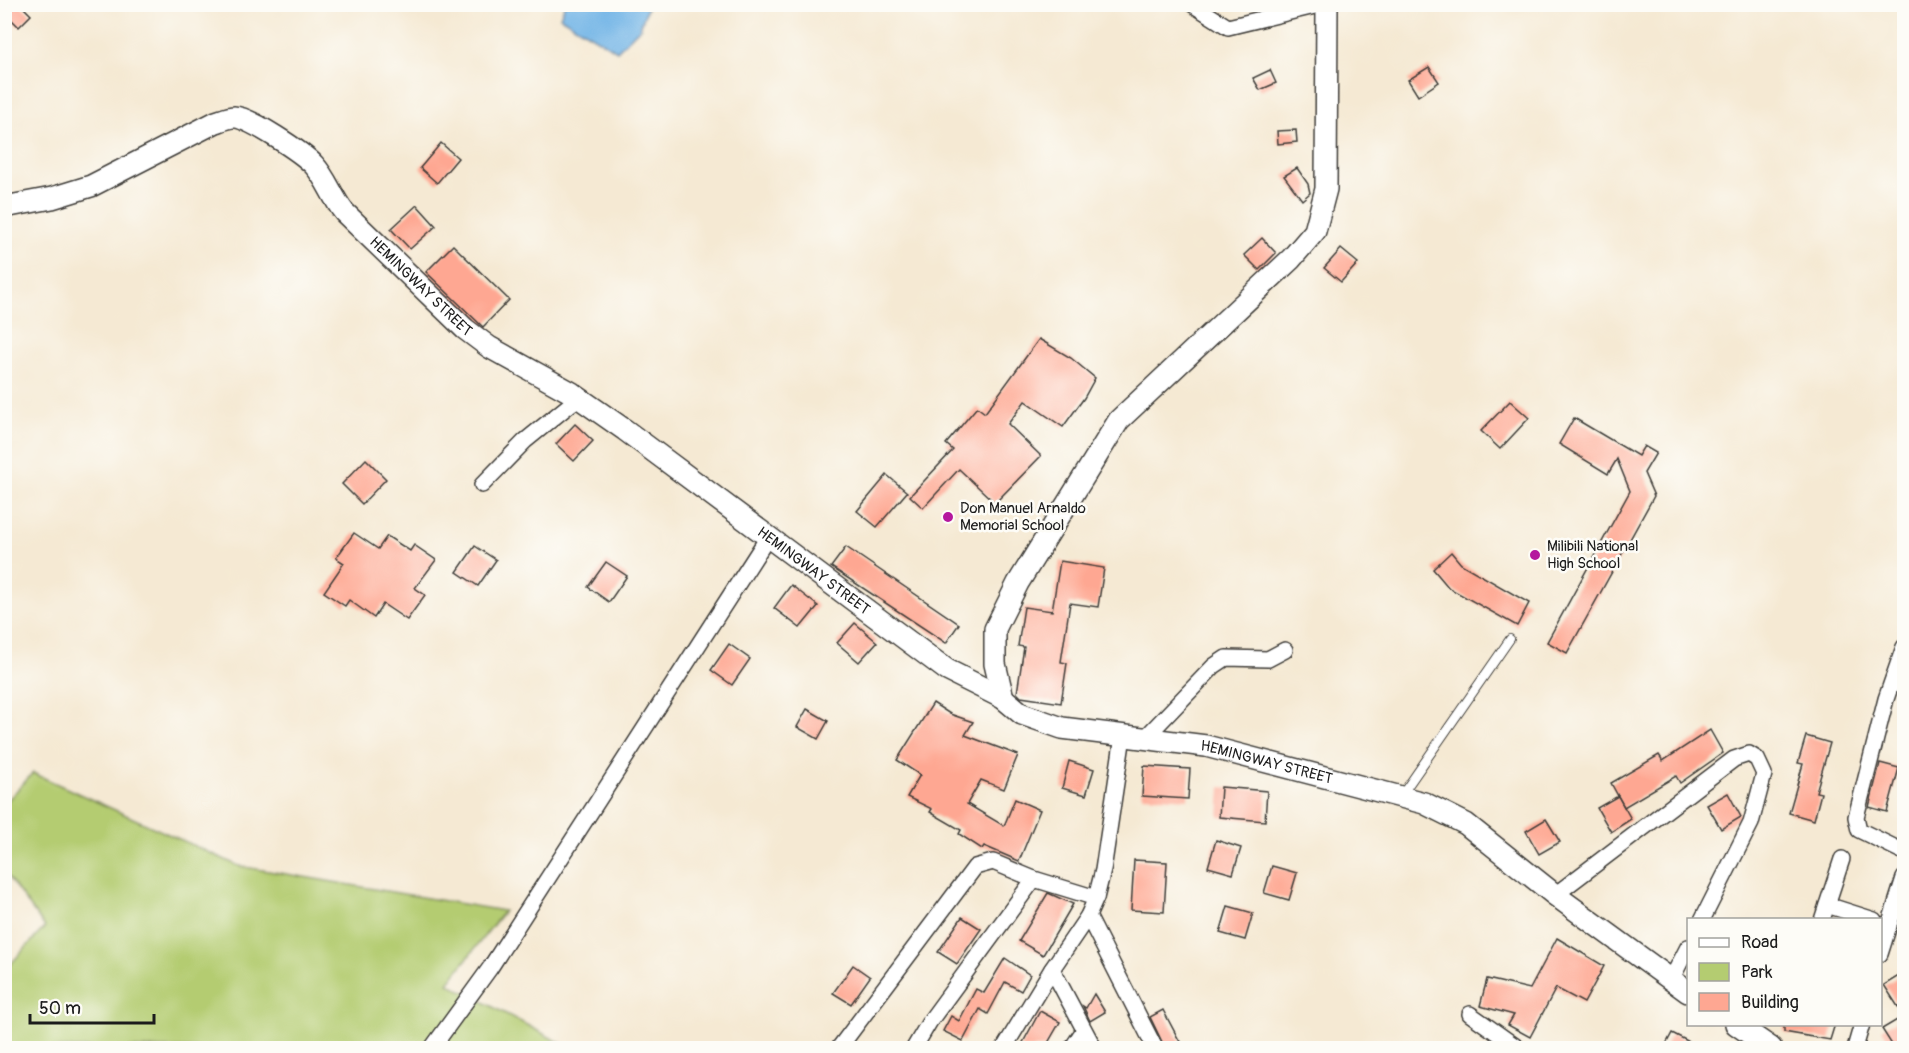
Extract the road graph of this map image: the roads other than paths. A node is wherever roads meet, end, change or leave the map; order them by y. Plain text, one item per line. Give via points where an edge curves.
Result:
1 (1192, 4) edge
2 (1325, 4) edge
3 (4, 207) edge
4 (578, 398) junction
5 (482, 486) dead end
6 (768, 537) junction
7 (1510, 639) dead end
8 (1904, 648) edge
9 (1285, 650) dead end
10 (1003, 698) junction
11 (1123, 736) junction
12 (1146, 738) junction
13 (1400, 797) junction
14 (1905, 852) edge
15 (1842, 859) dead end
16 (1905, 878) edge
17 (1034, 879) junction
18 (1555, 895) junction
19 (1096, 898) junction
20 (1824, 912) edge
21 (1088, 915) junction
22 (1703, 918) edge
23 (1858, 918) edge
24 (1882, 920) edge
25 (1687, 951) edge
26 (1052, 969) junction
27 (1671, 980) junction
28 (1687, 991) edge
29 (1470, 1014) dead end
30 (1739, 1026) edge
31 (1862, 1026) edge
32 (1084, 1030) junction
33 (432, 1048) edge
34 (839, 1048) edge
35 (914, 1048) edge
36 (1004, 1048) edge
37 (1072, 1048) edge
38 (1094, 1048) edge
39 (1155, 1048) edge
40 (1518, 1048) edge
41 (1772, 1048) edge
42 (1856, 1048) edge

1 - 2 street via 1228,27
2 - 10 main road via 1326,189 1315,231 1291,259 1119,420 1018,583 995,629 995,664
3 - 4 main road, HEMINGWAY STREET via 91,186 216,122 236,116 312,163 344,212 465,329
4 - 5 street via 525,441
4 - 6 main road, HEMINGWAY STREET
6 - 10 main road, HEMINGWAY STREET via 947,670
6 - 33 street via 490,968
7 - 13 lane
8 - 14 street via 1886,699 1856,817 1859,830
9 - 12 street via 1268,658 1226,658
10 - 11 main road, HEMINGWAY STREET via 1022,714 1062,728
11 - 12 main road, HEMINGWAY STREET
11 - 19 street
12 - 13 main road, HEMINGWAY STREET via 1206,746
13 - 18 main road, HEMINGWAY STREET via 1424,803 1466,824
15 - 20 street
16 - 24 street
17 - 19 street
17 - 34 street via 993,862 975,867
17 - 35 street
18 - 22 street via 1734,759 1749,754 1757,759 1764,774 1751,823
18 - 27 main road, HEMINGWAY STREET
19 - 21 street
20 - 23 street
21 - 26 street
21 - 39 street
25 - 27 street
26 - 32 street
26 - 36 street
27 - 28 main road, HEMINGWAY STREET
29 - 40 street
30 - 41 main road
31 - 42 street
32 - 37 street
32 - 38 street

